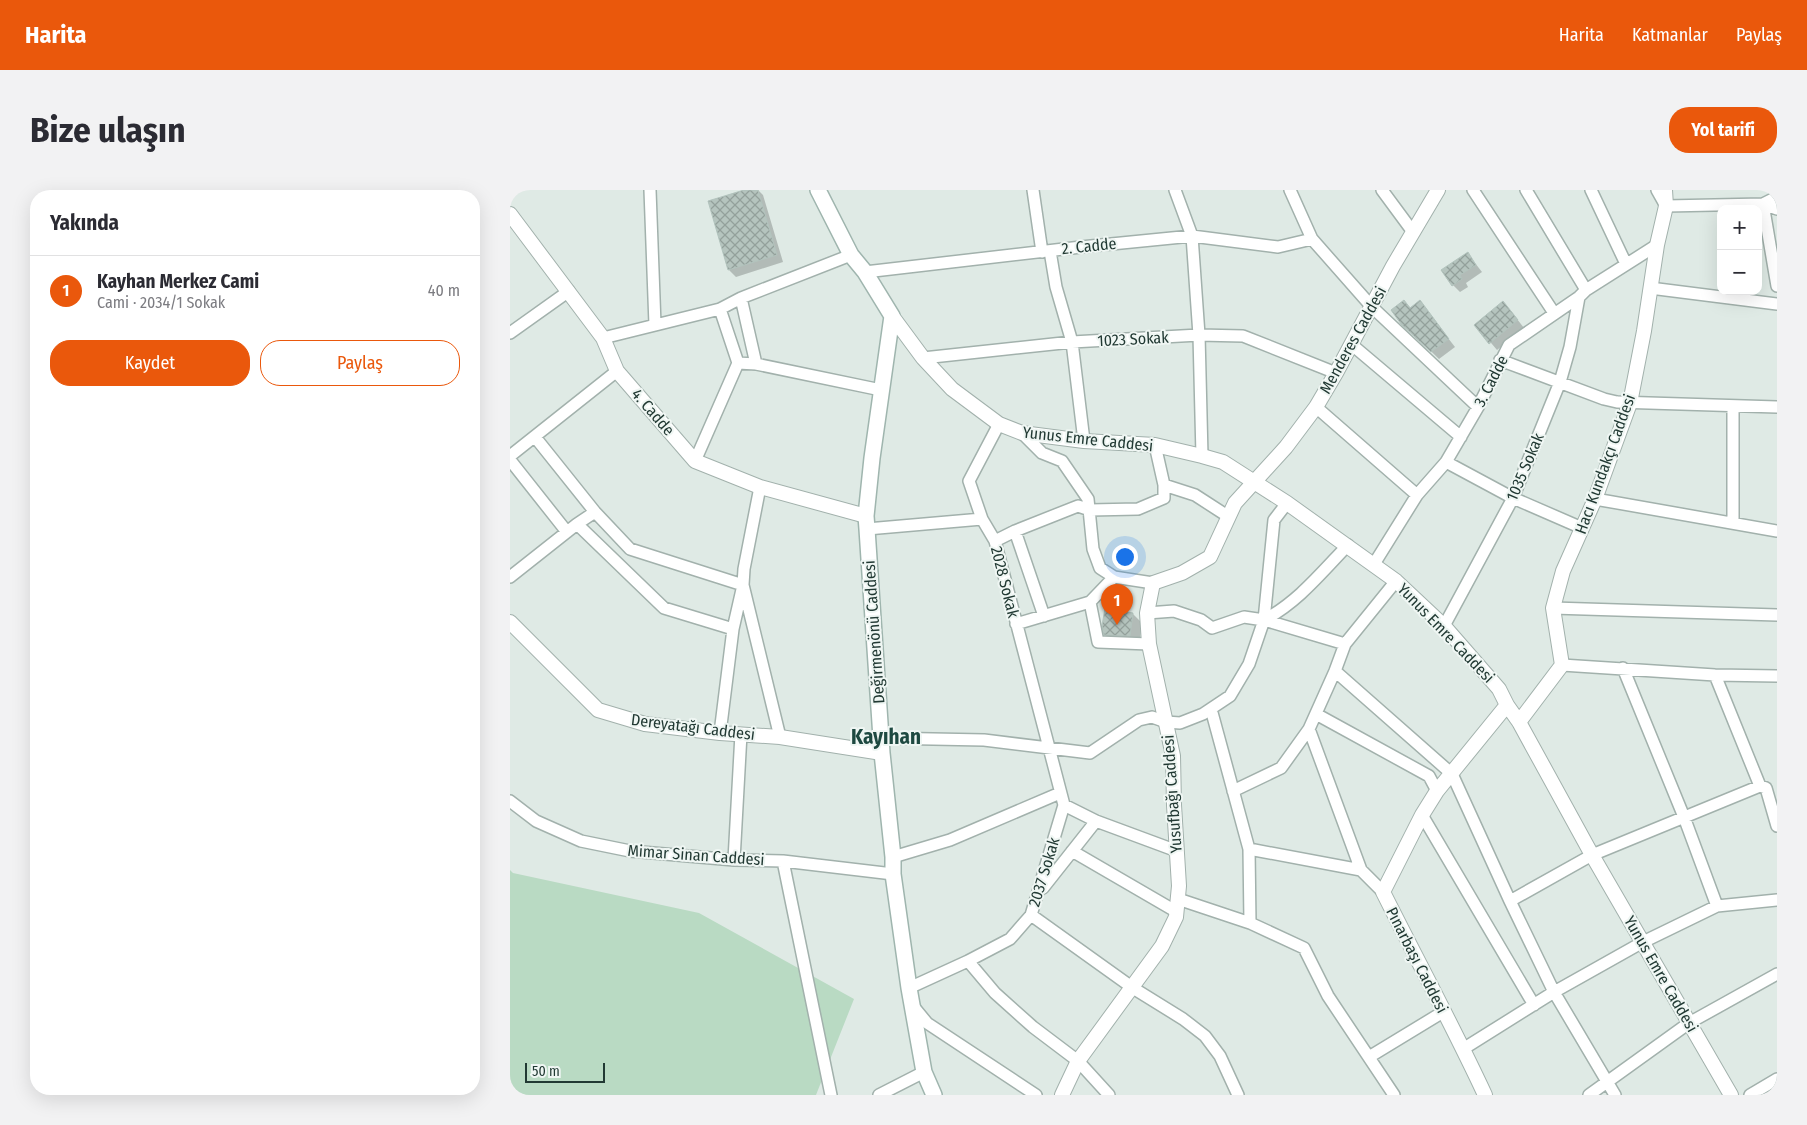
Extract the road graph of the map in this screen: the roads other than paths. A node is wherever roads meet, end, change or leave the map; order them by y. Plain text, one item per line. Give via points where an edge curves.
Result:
1 (650, 190) edge
2 (818, 190) edge
3 (1033, 190) edge
4 (1175, 190) edge
5 (1290, 190) edge
6 (1382, 190) edge
7 (1438, 190) edge
8 (1473, 190) edge
9 (1526, 190) edge
10 (1591, 190) edge
11 (1657, 190) edge
12 (1665, 190) edge
13 (1775, 190) edge
14 (1777, 197) edge
15 (1763, 204) junction
16 (1666, 206) junction
17 (1777, 209) edge
18 (510, 214) edge
19 (1413, 232) junction
20 (1192, 236) junction
21 (1312, 239) junction
22 (1656, 245) junction
23 (1046, 251) junction
24 (851, 256) junction
25 (1626, 264) junction
26 (865, 272) junction
27 (1777, 286) edge
28 (1650, 288) junction
29 (569, 291) junction
30 (1582, 293) junction
31 (741, 298) junction
32 (1777, 304) edge
33 (1372, 307) junction
34 (720, 309) junction
35 (1554, 313) junction
36 (892, 316) junction
37 (655, 325) junction
38 (510, 333) edge
39 (1199, 335) junction
40 (604, 338) junction
41 (1072, 342) junction
42 (1352, 344) junction
43 (923, 358) junction
44 (1500, 360) junction
45 (738, 363) junction
46 (756, 364) junction
47 (618, 371) junction
48 (1336, 373) junction
49 (1560, 382) junction
50 (881, 390) junction
51 (1630, 403) junction
52 (1478, 406) junction
53 (1733, 406) junction
54 (1316, 407) junction
55 (1777, 407) edge
56 (999, 424) junction
57 (1022, 433) junction
58 (535, 437) junction
59 (1461, 438) junction
60 (1084, 441) junction
61 (1155, 445) junction
62 (510, 456) edge
63 (1202, 456) junction
64 (510, 460) edge
65 (695, 460) junction
66 (1446, 462) junction
67 (1255, 482) junction
68 (1164, 485) junction
69 (760, 488) junction
70 (1417, 495) junction
71 (1513, 498) junction
72 (1595, 499) junction
73 (1287, 503) junction
74 (1090, 510) junction
75 (596, 512) junction
76 (1229, 517) junction
77 (982, 519) junction
78 (1733, 522) junction
79 (866, 523) junction
80 (577, 524) junction
81 (1582, 528) junction
82 (1015, 531) junction
83 (1777, 531) edge
84 (567, 532) junction
85 (995, 541) junction
86 (1348, 546) junction
87 (1374, 564) junction
88 (1114, 576) junction
89 (510, 577) edge
90 (1396, 581) junction
91 (1153, 583) junction
92 (743, 585) junction
93 (1090, 602) junction
94 (1553, 608) junction
95 (1147, 612) junction
96 (1777, 615) edge
97 (1044, 616) junction
98 (1264, 620) junction
99 (510, 622) edge
100 (1016, 624) junction
101 (1444, 626) junction
102 (733, 629) junction
103 (1149, 644) junction
104 (1345, 644) junction
105 (1562, 665) junction
106 (1623, 668) junction
107 (1335, 671) junction
108 (1715, 675) junction
109 (1777, 676) edge
110 (1507, 705) junction
111 (1211, 709) junction
112 (1316, 714) junction
113 (1166, 722) junction
114 (1519, 722) junction
115 (1309, 729) junction
116 (720, 733) junction
117 (742, 734) junction
118 (780, 738) junction
119 (882, 745) junction
120 (1050, 748) junction
121 (1452, 774) junction
122 (1777, 784) edge
123 (1763, 787) junction
124 (1232, 791) junction
125 (1437, 791) junction
126 (1060, 793) junction
127 (510, 801) edge
128 (1064, 805) junction
129 (1422, 815) junction
130 (1684, 817) junction
131 (1096, 821) junction
132 (1777, 826) edge
133 (1249, 849) junction
134 (1072, 851) junction
135 (1177, 851) junction
136 (1592, 855) junction
137 (893, 857) junction
138 (734, 860) junction
139 (783, 861) junction
140 (1361, 870) junction
141 (893, 874) junction
142 (1383, 892) junction
143 (1038, 895) junction
144 (1777, 900) edge
145 (1510, 901) junction
146 (1177, 906) junction
147 (1717, 906) junction
148 (1030, 915) junction
149 (1250, 923) junction
150 (1643, 942) junction
151 (968, 961) junction
152 (1777, 974) edge
153 (909, 988) junction
154 (1133, 988) junction
155 (1554, 992) junction
156 (1534, 1005) junction
157 (913, 1006) junction
158 (1443, 1012) junction
159 (1690, 1023) junction
160 (1463, 1049) junction
161 (1369, 1057) junction
162 (1078, 1060) junction
163 (924, 1072) junction
164 (1777, 1079) edge
165 (1608, 1082) junction
166 (831, 1095) edge
167 (879, 1095) edge
168 (934, 1095) edge
169 (1036, 1095) edge
170 (1062, 1095) edge
171 (1108, 1095) edge
172 (1238, 1095) edge
173 (1394, 1095) edge
174 (1485, 1095) edge
175 (1590, 1095) edge
176 (1615, 1095) edge
177 (1731, 1095) edge
178 (1750, 1095) edge

1 - 37 street
2 - 24 main road
3 - 23 street
4 - 20 street
5 - 21 street
6 - 19 street
7 - 19 street, Menderes Caddesi
8 - 35 street
9 - 30 street
10 - 25 street
11 - 16 street
12 - 16 street, Hacı Kundakçı Caddesi
13 - 14 street
14 - 15 street
15 - 16 street
15 - 17 street
15 - 27 street
16 - 22 street, Hacı Kundakçı Caddesi
18 - 29 street, 4. Cadde
19 - 33 street, Menderes Caddesi
20 - 21 street, 2. Cadde via 1278,247
20 - 23 street, 2. Cadde
20 - 39 street
21 - 33 street
22 - 25 street, 3. Cadde
22 - 28 street, Hacı Kundakçı Caddesi
23 - 26 street, 2. Cadde
23 - 41 street
24 - 26 main road
24 - 31 street
25 - 30 street, 3. Cadde
26 - 36 main road
28 - 32 street
28 - 51 street, Hacı Kundakçı Caddesi
29 - 38 street
29 - 40 street, 4. Cadde
30 - 35 street, 3. Cadde
30 - 49 street, 1035 Sokak
31 - 34 street
31 - 46 street
33 - 42 street, Menderes Caddesi
33 - 52 street
34 - 37 street
34 - 45 street
35 - 44 street, 3. Cadde via 1509,345
36 - 43 street, Yunus Emre Caddesi
36 - 50 main road, Değirmenönü Caddesi
37 - 40 street
39 - 41 street, 1023 Sokak
39 - 48 street, 1023 Sokak via 1243,336
39 - 63 street
40 - 47 street, 4. Cadde
41 - 43 street, 1023 Sokak
41 - 60 street
42 - 48 street, Menderes Caddesi
42 - 59 street
43 - 56 street, Yunus Emre Caddesi via 952,389
44 - 49 street
44 - 52 street, 3. Cadde
45 - 46 street
45 - 65 street
46 - 50 street
47 - 58 street
47 - 65 street, 4. Cadde
48 - 54 street, Menderes Caddesi
49 - 51 street via 1604,399
49 - 71 street, 1035 Sokak
50 - 79 main road, Değirmenönü Caddesi
51 - 53 street
51 - 72 street, Hacı Kundakçı Caddesi
52 - 59 street, 3. Cadde
53 - 55 street
53 - 78 street
54 - 67 street, Menderes Caddesi
54 - 70 street
56 - 57 street, Yunus Emre Caddesi
56 - 77 street, 2028 Sokak via 969,481
57 - 60 street, Yunus Emre Caddesi
57 - 74 street via 1042,453 1062,461 1088,499
58 - 62 street
58 - 75 street
59 - 66 street, 3. Cadde
60 - 61 street, Yunus Emre Caddesi
61 - 63 street, Yunus Emre Caddesi
61 - 68 street
63 - 67 street, Yunus Emre Caddesi via 1223,462
64 - 84 street
65 - 69 street, 4. Cadde
66 - 70 street, 3. Cadde
66 - 71 street
67 - 73 street, Yunus Emre Caddesi
67 - 76 street via 1236,503
68 - 74 street via 1164,498 1138,508
68 - 76 street via 1196,495
69 - 79 street, 4. Cadde
69 - 92 street
70 - 87 street, 3. Cadde
71 - 81 street
71 - 101 street, 1035 Sokak
72 - 78 street
72 - 81 street, Hacı Kundakçı Caddesi
73 - 86 street, Yunus Emre Caddesi
73 - 98 street via 1274,520
74 - 82 street via 1078,506
74 - 88 street via 1093,549 1100,568
75 - 80 street
75 - 92 street via 630,549
76 - 91 street via 1210,557 1182,573
77 - 79 street
77 - 85 street, 2028 Sokak
78 - 83 street
79 - 119 main road, Değirmenönü Caddesi
80 - 84 street
80 - 102 street via 664,608
81 - 94 street, Hacı Kundakçı Caddesi via 1563,571
82 - 85 street
82 - 97 street
84 - 89 street
85 - 100 street, 2028 Sokak
86 - 87 street, Yunus Emre Caddesi
86 - 98 street via 1303,592 1281,611
87 - 90 street, Yunus Emre Caddesi
88 - 91 street
88 - 93 street
90 - 101 street, Yunus Emre Caddesi
90 - 104 street
91 - 95 street, Yusufbağı Caddesi
92 - 102 street
92 - 118 street
93 - 97 street
93 - 103 street via 1098,642
94 - 96 street
94 - 105 street, Hacı Kundakçı Caddesi
95 - 98 street via 1174,611 1212,628 1244,617
95 - 103 street, Yusufbağı Caddesi
97 - 100 street
98 - 104 street
98 - 111 street via 1249,664 1230,696
99 - 116 street, Dereyatağı Caddesi via 598,710 645,724
100 - 120 street, 2028 Sokak
101 - 110 street, Yunus Emre Caddesi via 1499,689
102 - 116 street
103 - 113 street, Yusufbağı Caddesi
104 - 107 street
105 - 106 street
105 - 114 street
106 - 108 street
106 - 130 street
107 - 112 street
107 - 121 street
108 - 109 street
108 - 123 street
110 - 114 street, Yunus Emre Caddesi
110 - 121 street, Pınarbaşı Caddesi
111 - 113 street via 1180,723
111 - 124 street
112 - 115 street
112 - 125 street via 1429,776
113 - 120 street via 1152,717 1139,720 1090,752
113 - 135 street, Yusufbağı Caddesi via 1173,756
114 - 136 street, Yunus Emre Caddesi
115 - 124 street via 1281,768
115 - 140 street
116 - 117 street, Dereyatağı Caddesi
117 - 118 street, Dereyatağı Caddesi
117 - 138 street
118 - 119 street, Dereyatağı Caddesi
119 - 120 street via 984,740
119 - 137 main road, Değirmenönü Caddesi
120 - 126 street
121 - 125 street, Pınarbaşı Caddesi
121 - 145 street
122 - 123 street
123 - 130 street
123 - 132 street
124 - 133 street
125 - 129 street, Pınarbaşı Caddesi
126 - 128 street
126 - 137 street via 950,840
127 - 138 street, Mimar Sinan Caddesi via 536,821 580,841 630,851
128 - 131 street
128 - 143 street, 2037 Sokak
129 - 142 street, Pınarbaşı Caddesi
129 - 156 street
130 - 136 street
130 - 147 street
131 - 134 street
131 - 135 street
133 - 140 street
133 - 149 street
134 - 143 street
134 - 146 street
135 - 146 street, Yusufbağı Caddesi
136 - 145 street
136 - 150 street, Yunus Emre Caddesi
137 - 141 main road, Değirmenönü Caddesi
138 - 139 street, Mimar Sinan Caddesi
139 - 141 street, Mimar Sinan Caddesi
139 - 166 street
140 - 142 street
141 - 153 main road, Değirmenönü Caddesi
142 - 158 street, Pınarbaşı Caddesi
143 - 148 street, 2037 Sokak
144 - 147 street
145 - 155 street
146 - 149 street
146 - 154 street, Yusufbağı Caddesi via 1176,916 1162,946
147 - 150 street
148 - 151 street, 2037 Sokak via 1010,939
148 - 154 street
149 - 161 street via 1304,948 1328,996
150 - 155 street
150 - 159 street, Yunus Emre Caddesi
151 - 153 street, 2037 Sokak
151 - 162 street via 995,993 1033,1027
152 - 159 street
153 - 157 main road, Değirmenönü Caddesi
154 - 162 street, Yusufbağı Caddesi
154 - 172 street via 1205,1036 1220,1056
155 - 156 street
155 - 165 street
156 - 160 street
157 - 163 main road, Değirmenönü Caddesi
157 - 169 street via 927,1023
158 - 160 street, Pınarbaşı Caddesi
158 - 161 street
159 - 165 street
159 - 177 street, Yunus Emre Caddesi
160 - 174 street, Pınarbaşı Caddesi
161 - 173 street
162 - 170 street, Yusufbağı Caddesi
162 - 171 street
163 - 167 street
163 - 168 main road, Değirmenönü Caddesi
164 - 178 street
165 - 175 street
165 - 176 street

